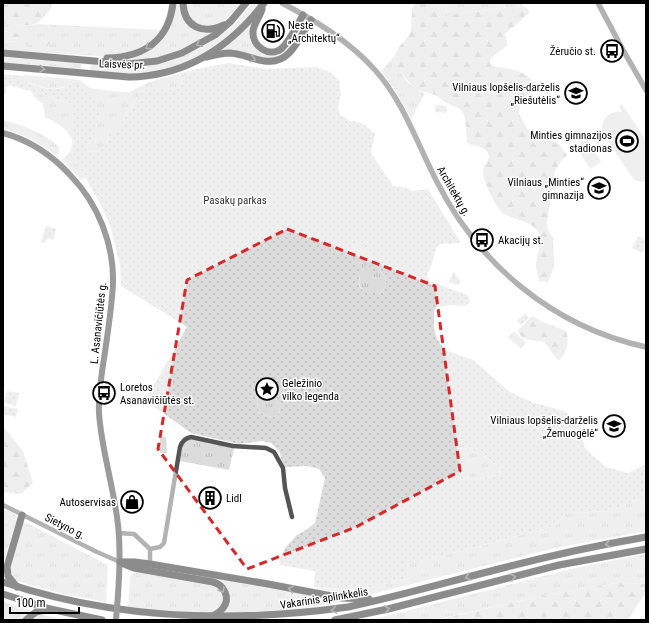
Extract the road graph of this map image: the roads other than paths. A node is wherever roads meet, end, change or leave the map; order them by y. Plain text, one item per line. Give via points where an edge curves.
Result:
1 (173, 3) edge
2 (183, 3) edge
3 (246, 3) edge
4 (264, 3) edge
5 (283, 3) edge
6 (598, 3) edge
7 (303, 15) junction
8 (311, 20) junction
9 (231, 22) junction
10 (3, 53) edge
11 (202, 58) junction
12 (80, 60) junction
13 (3, 66) edge
14 (646, 90) edge
15 (3, 133) edge
16 (646, 347) edge
17 (3, 505) edge
18 (22, 515) junction
19 (292, 517) dead end
20 (118, 532) junction
21 (646, 537) edge
22 (150, 549) junction
23 (646, 549) edge
24 (120, 562) junction
25 (150, 564) junction
26 (5, 569) edge
27 (3, 582) edge
28 (18, 588) junction
29 (3, 594) edge
30 (385, 599) junction
31 (50, 609) junction
32 (207, 619) junction
33 (26, 620) edge
34 (102, 620) edge
35 (116, 620) edge
36 (335, 620) edge

1 -> 12 main road via 172,13 163,34 147,48 121,58
2 - 9 main road via 188,21 198,28 211,29
3 - 9 main road, Laisvės pr.
4 - 7 main road via 252,32 258,46 265,51 282,48
4 - 11 main road, Laisvės pr. via 242,29
5 - 7 street, Architektų g.
6 - 14 street
7 - 8 street, Architektų g.
11 -> 8 main road via 230,53 265,62 278,60 293,49
8 - 16 street, Architektų g. via 336,35 364,58 395,97 436,181 456,215 497,266 533,297 562,315 611,337
9 -> 12 main road, Laisvės pr. via 199,44 168,58 128,64
10 - 12 main road, Laisvės pr.
13 -> 11 main road, Laisvės pr. via 138,77 173,71
15 - 20 main road, L. Asanavičiūtės g. via 36,147 66,170 97,212 107,241 113,283 99,408 102,439 116,505
17 - 18 street, Sietyno g.
18 - 24 street, Sietyno g.
18 - 26 main road
19 - 22 street via 283,468 274,452 266,448 233,446 191,437 184,439 180,447 164,543 160,547
20 - 22 street via 134,534
20 - 24 main road, L. Asanavičiūtės g.
21 -> 30 main road, Vakarinis aplinkkelis via 556,555
22 - 25 street
36 -> 23 main road, Vakarinis aplinkkelis via 559,565
24 - 25 main road
24 -> 32 main road via 134,568 219,584 225,592 226,604 222,610
24 - 35 main road, L. Asanavičiūtės g., bridge
30 -> 25 main road via 342,598
26 - 28 main road
27 - 28 main road, Vakarinis aplinkkelis
28 - 32 main road, Vakarinis aplinkkelis via 94,607
29 - 31 main road
30 -> 32 main road, Vakarinis aplinkkelis via 296,615
31 - 33 main road via 36,612
31 - 34 main road

